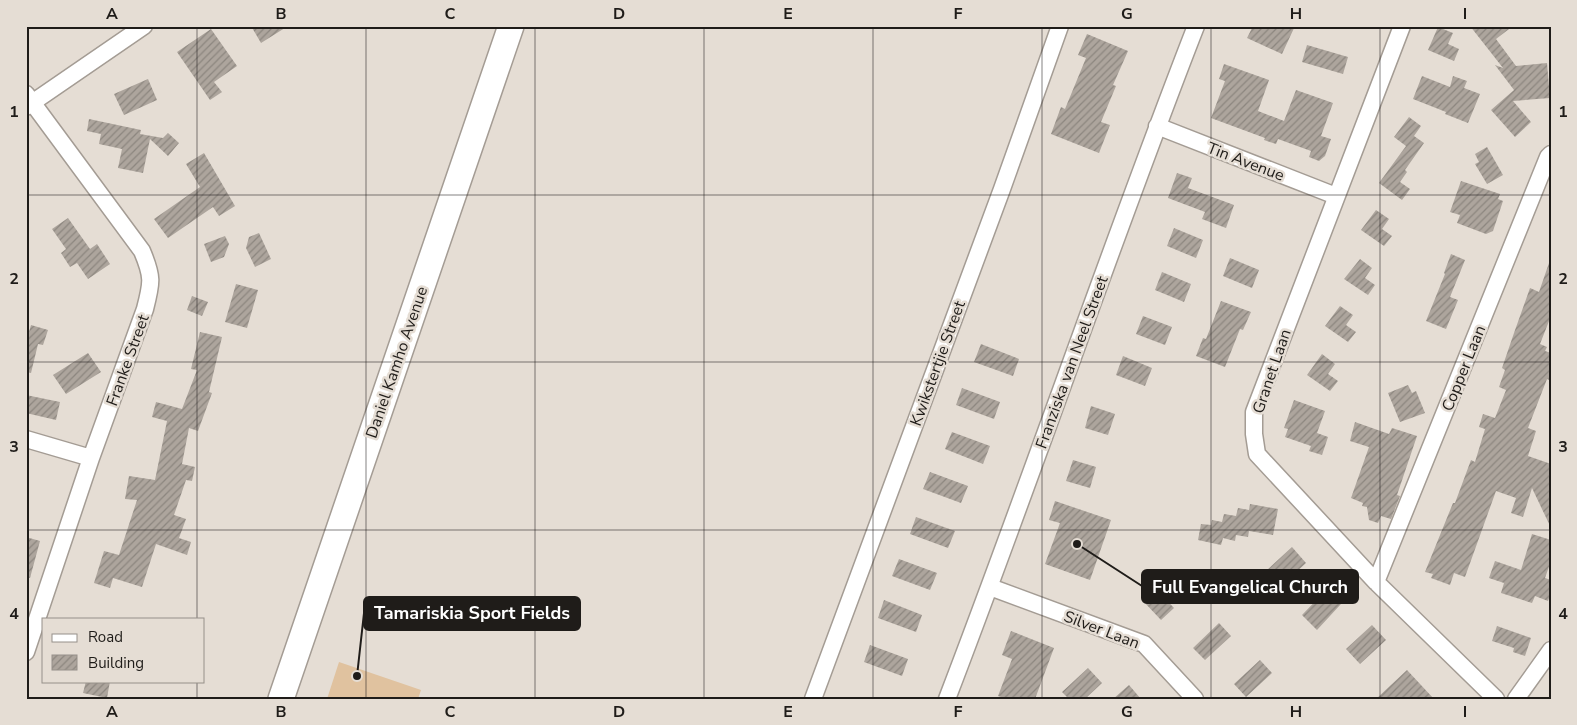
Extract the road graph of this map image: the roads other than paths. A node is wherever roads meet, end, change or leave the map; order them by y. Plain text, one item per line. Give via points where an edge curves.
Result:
1 (144, 26) edge
2 (511, 26) edge
3 (1060, 26) edge
4 (1196, 26) edge
5 (1402, 26) edge
6 (28, 101) edge
7 (1157, 126) junction
8 (1551, 154) edge
9 (1336, 196) junction
10 (26, 439) edge
11 (91, 458) junction
12 (1376, 582) junction
13 (990, 587) junction
14 (1551, 650) edge
15 (26, 652) edge
16 (282, 699) edge
17 (813, 699) edge
18 (947, 699) edge
19 (1195, 699) edge
20 (1496, 699) edge
21 (1516, 699) edge

1 - 6 street
2 - 16 main road, Daniel Kamho Avenue
3 - 17 street, Kwikstertjie Street
4 - 7 street, Franziska van Neel Street
5 - 9 street, Granet Laan
6 - 11 street, Franke Street via 142,251 151,272 152,285 145,309
7 - 9 street, Tin Avenue
7 - 13 street, Franziska van Neel Street
8 - 12 street, Copper Laan
9 - 12 street, Granet Laan via 1254,412 1254,434 1257,454
10 - 11 street
11 - 15 street, Franke Street
12 - 20 street, Granet Laan
13 - 18 street, Franziska van Neel Street
13 - 19 street, Silver Laan via 1144,644
14 - 21 street

